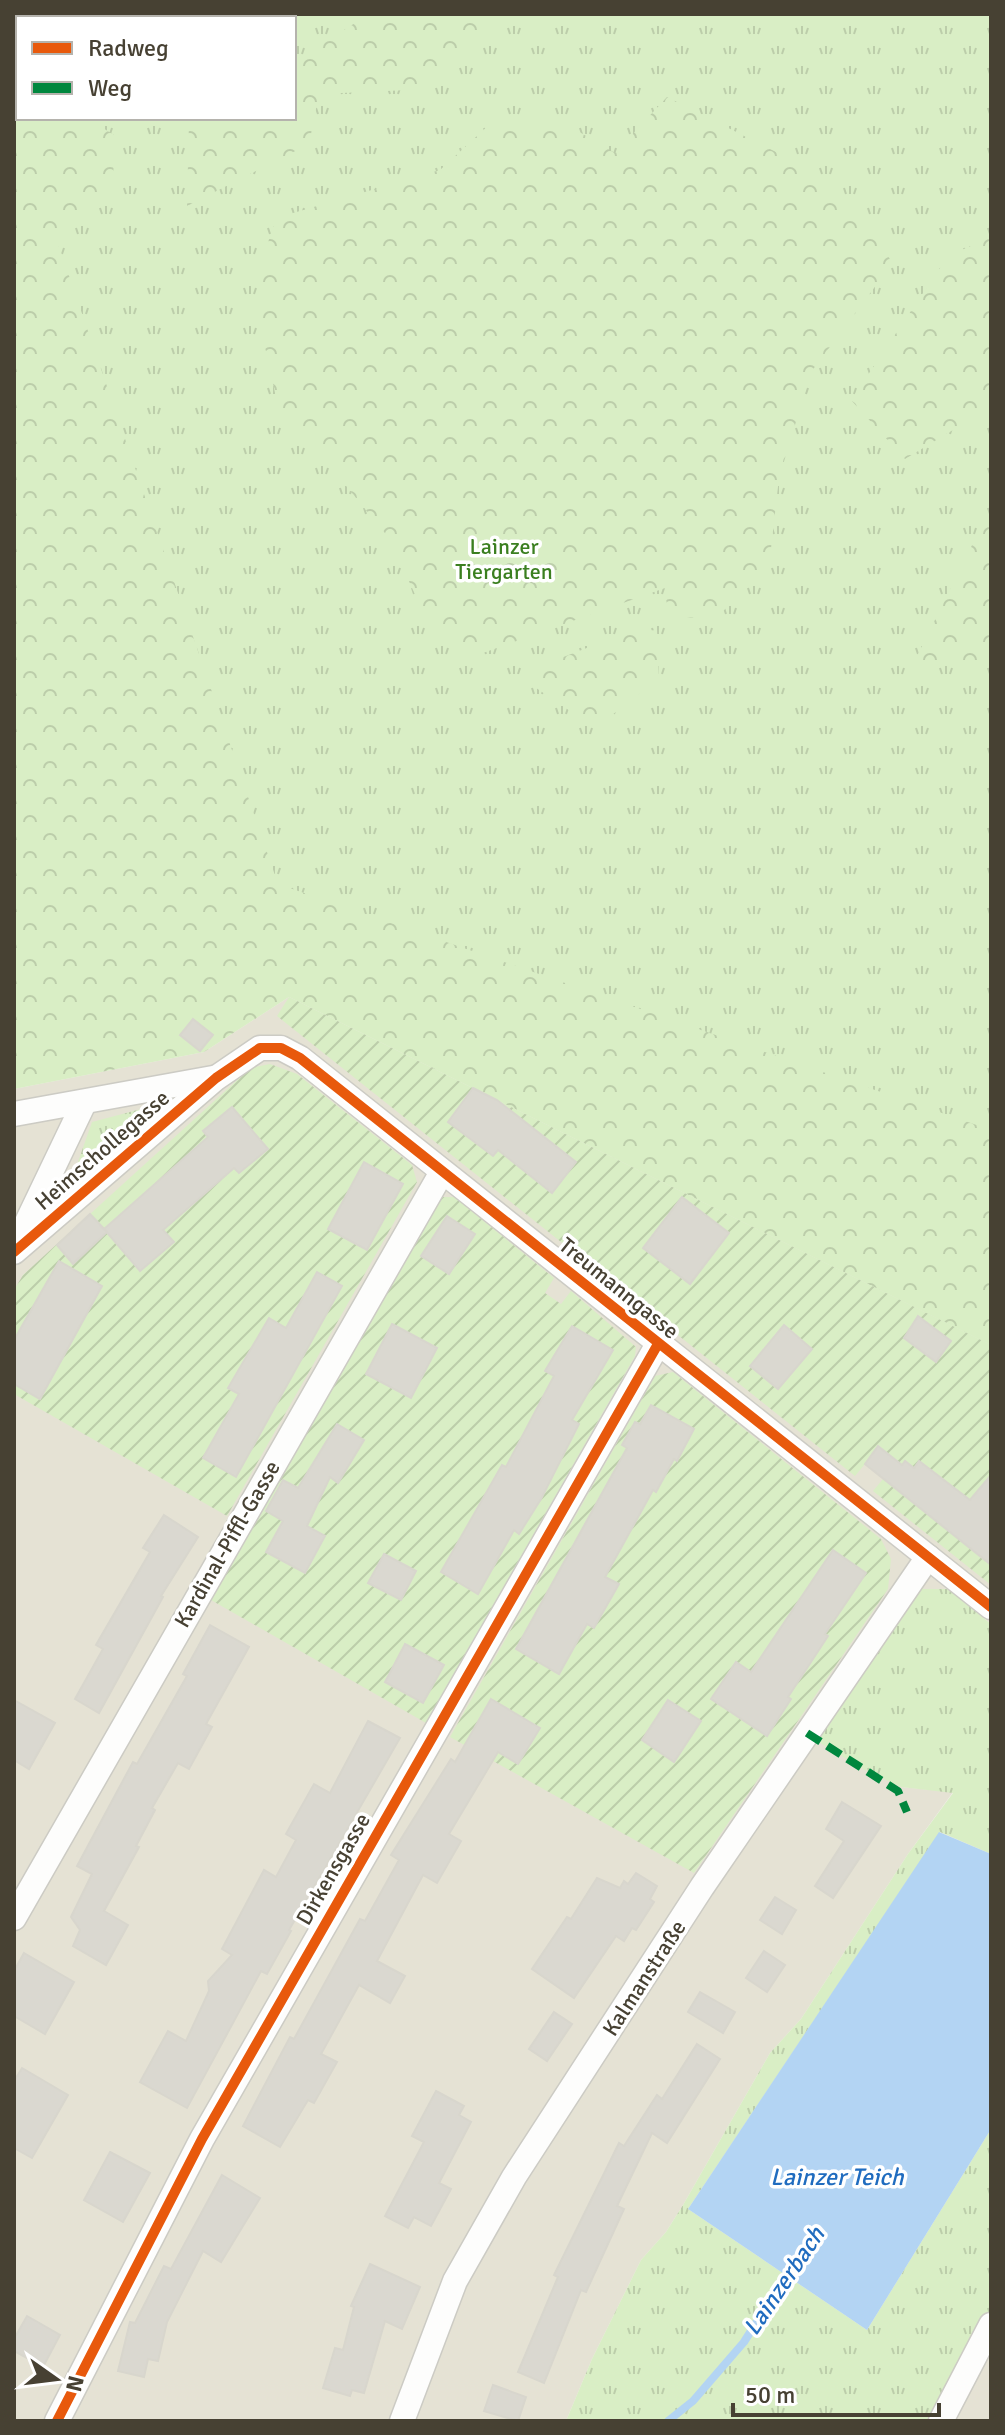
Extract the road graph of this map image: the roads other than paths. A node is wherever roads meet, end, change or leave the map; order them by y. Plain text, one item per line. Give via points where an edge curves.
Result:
1 (216, 1078) junction
2 (84, 1103) junction
3 (14, 1114) edge
4 (442, 1172) junction
5 (14, 1251) edge
6 (658, 1344) junction
7 (928, 1557) junction
8 (991, 1607) edge
9 (14, 1918) edge
10 (991, 2325) edge
11 (68, 2414) edge
12 (402, 2421) edge
13 (941, 2421) edge

1 - 2 street
1 - 4 street, Treumanngasse via 260,1048 281,1048
1 - 5 street, Heimschollegasse
2 - 3 street
2 - 5 street
4 - 6 street, Treumanngasse
4 - 9 street, Kardinal-Piffl-Gasse
6 - 7 street, Treumanngasse
6 - 11 street, Dirkensgasse via 202,2139
7 - 8 street, Treumanngasse
7 - 12 street, Kalmanstraße via 702,1887 514,2177 455,2281
10 - 13 street

